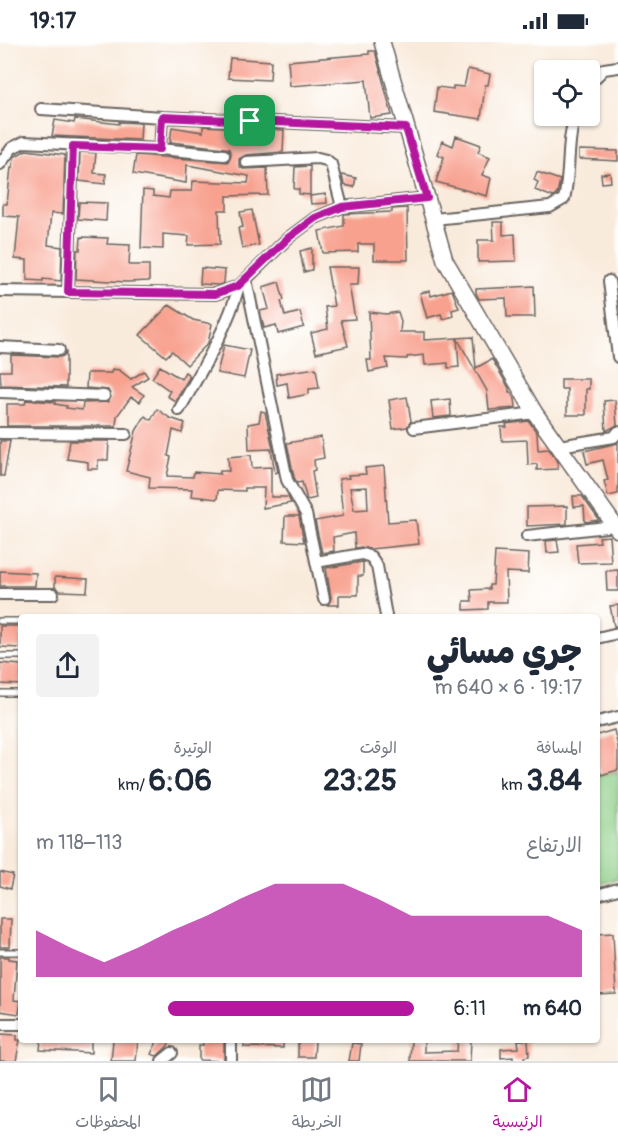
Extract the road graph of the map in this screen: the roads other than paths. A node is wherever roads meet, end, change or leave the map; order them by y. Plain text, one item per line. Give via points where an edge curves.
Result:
1 (382, 42) edge
2 (618, 68) edge
3 (600, 73) edge
4 (41, 109) dead end
5 (162, 117) junction
6 (571, 126) edge
7 (406, 128) junction
8 (73, 146) junction
9 (160, 149) junction
10 (224, 154) dead end
11 (246, 162) dead end
12 (0, 164) edge
13 (427, 198) junction
14 (342, 207) junction
15 (434, 219) junction
16 (609, 281) dead end
17 (242, 283) junction
18 (0, 291) edge
19 (68, 292) junction
20 (0, 348) edge
21 (59, 350) dead end
22 (618, 357) edge
23 (0, 392) edge
24 (104, 396) dead end
25 (179, 410) dead end
26 (535, 413) junction
27 (414, 428) dead end
28 (618, 432) edge
29 (0, 433) edge
30 (126, 434) dead end
31 (559, 446) junction
32 (617, 528) edge
33 (527, 536) dead end
34 (316, 562) junction
35 (0, 594) edge
36 (53, 594) dead end
37 (324, 599) dead end
38 (386, 614) edge
39 (0, 621) edge
40 (18, 621) edge
41 (618, 633) edge
42 (600, 637) edge
43 (0, 656) edge
44 (18, 656) edge
45 (0, 693) edge
46 (18, 693) edge
47 (618, 717) edge
48 (600, 721) edge
49 (618, 889) edge
50 (600, 894) edge
51 (0, 952) edge
52 (18, 952) edge
53 (0, 1024) edge
54 (18, 1024) edge
55 (231, 1043) edge
56 (172, 1053) dead end
57 (162, 1061) edge
58 (231, 1061) edge

1 - 7 street
2 - 3 street
4 - 5 street
5 - 7 street
5 - 9 street
6 - 15 street via 564,199 550,207
7 - 13 street
8 - 9 street
8 - 12 street via 24,142 12,148
8 - 19 street
9 - 10 street
11 - 14 street via 326,160 331,164
13 - 14 street
13 - 15 street
14 - 17 street via 315,218 288,238
15 - 26 street via 445,260
16 - 22 street
17 - 19 street via 215,294
17 - 25 street via 206,363
17 - 34 street via 287,480 306,514
18 - 19 street
20 - 21 street
23 - 24 street
26 - 27 street
26 - 31 street
28 - 31 street via 614,437
29 - 30 street
31 - 32 street
32 - 33 street
34 - 37 street
34 - 38 street via 362,554 371,557 377,566
35 - 36 street
39 - 40 lane
41 - 42 street
43 - 44 lane
45 - 46 lane
47 - 48 street
49 - 50 street
51 - 52 lane
53 - 54 street
55 - 58 street
56 - 57 street

